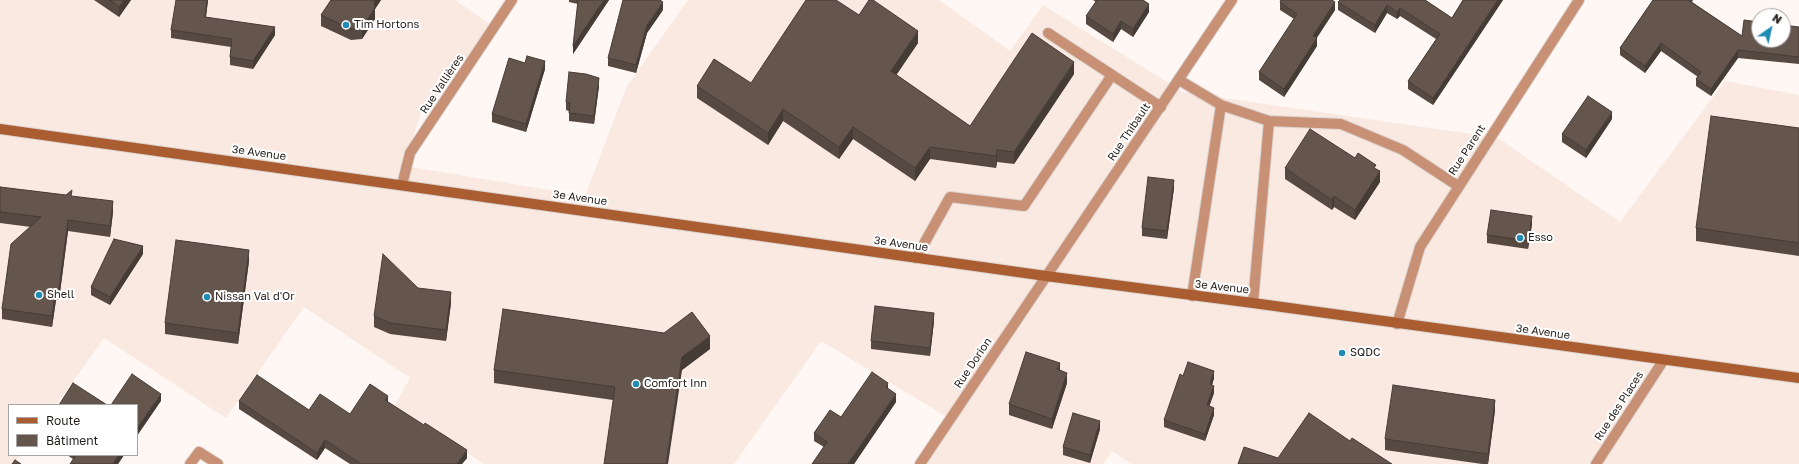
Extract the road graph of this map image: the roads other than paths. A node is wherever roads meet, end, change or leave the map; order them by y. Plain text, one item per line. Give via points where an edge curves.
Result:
1 (512, 0) edge
2 (1232, 0) edge
3 (1579, 0) edge
4 (1048, 33) dead end
5 (1112, 75) junction
6 (1179, 80) junction
7 (1221, 105) junction
8 (1161, 107) junction
9 (1269, 121) junction
10 (0, 128) edge
11 (402, 185) junction
12 (1458, 186) junction
13 (916, 258) junction
14 (1046, 276) junction
15 (1192, 296) junction
16 (1253, 303) junction
17 (1397, 324) junction
18 (1662, 361) junction
19 (1799, 378) edge
20 (190, 464) edge
21 (218, 464) edge
22 (920, 464) edge
23 (1596, 464) edge

1 - 11 street, Rue Vallières via 410,153
2 - 6 street, Rue Thibault
3 - 12 street, Rue Parent
4 - 5 street
5 - 8 street
5 - 13 street via 1024,206 950,197
6 - 7 street
6 - 8 street, Rue Thibault
7 - 9 street
7 - 15 street
8 - 14 street, Rue Thibault
9 - 12 street via 1341,124 1403,150
9 - 16 street
10 - 11 main road, 3e Avenue
11 - 13 main road, 3e Avenue
12 - 17 street, Rue Parent via 1420,247
13 - 14 main road, 3e Avenue
14 - 15 main road, 3e Avenue
14 - 22 street, Rue Dorion
15 - 16 main road, 3e Avenue
16 - 17 main road, 3e Avenue
17 - 18 main road, 3e Avenue
18 - 19 main road, 3e Avenue
18 - 23 street, Rue des Places
20 - 21 street via 199,452

